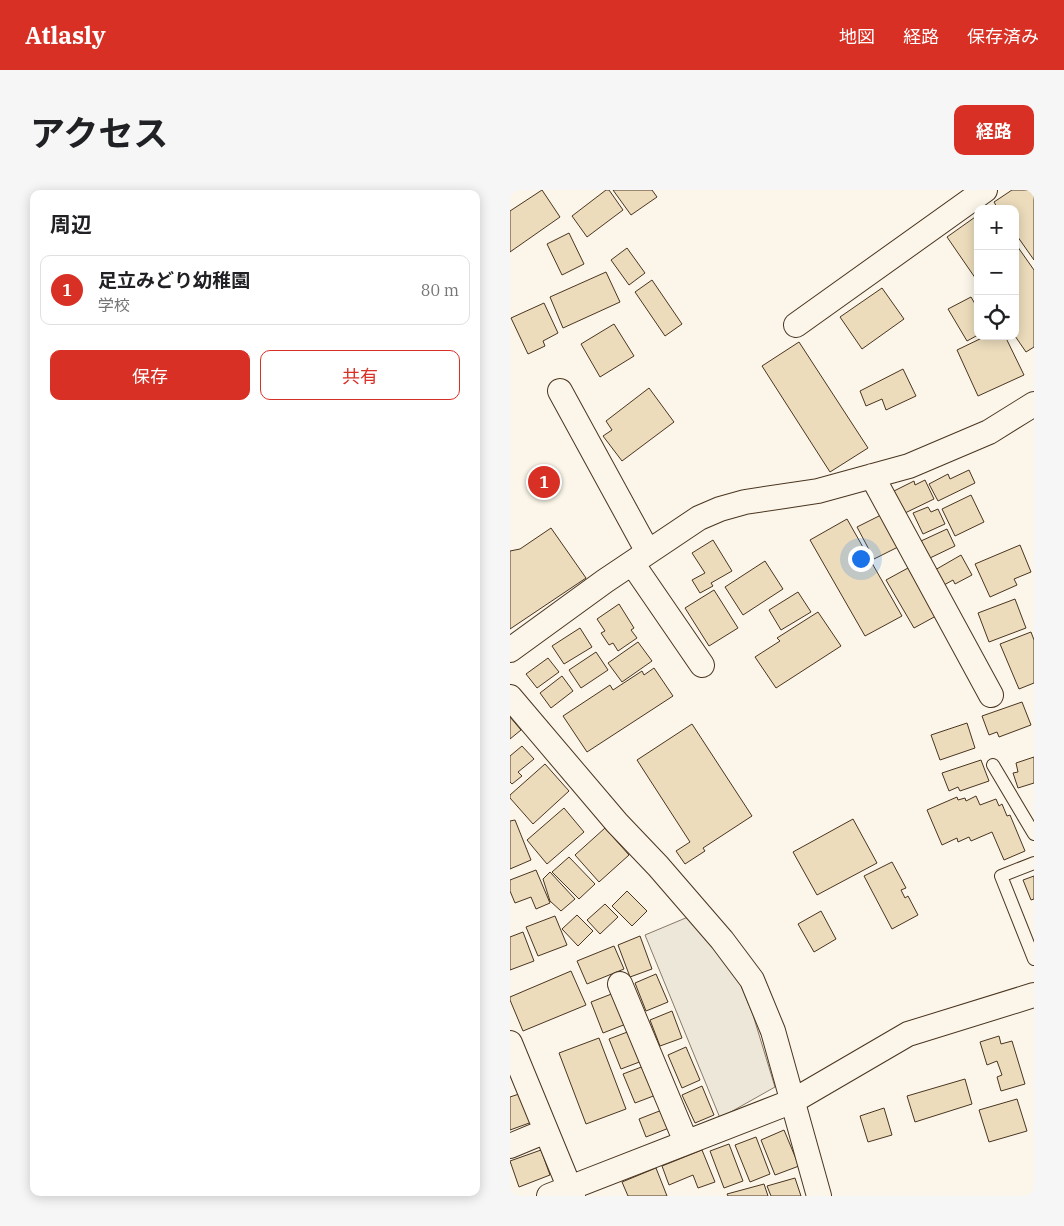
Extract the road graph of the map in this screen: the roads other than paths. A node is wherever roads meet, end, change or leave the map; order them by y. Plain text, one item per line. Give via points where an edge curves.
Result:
1 (985, 190) edge
2 (796, 324) dead end
3 (560, 391) dead end
4 (1032, 412) edge
5 (872, 476) junction
6 (640, 557) junction
7 (510, 650) edge
8 (702, 665) dead end
9 (991, 695) dead end
10 (510, 697) edge
11 (993, 765) dead end
12 (1034, 834) edge
13 (1034, 863) edge
14 (1034, 959) edge
15 (620, 984) dead end
16 (1034, 995) edge
17 (510, 1043) edge
18 (793, 1101) junction
19 (546, 1130) junction
20 (686, 1142) junction
21 (510, 1146) edge
22 (564, 1193) edge
23 (819, 1196) edge

1 - 2 street
3 - 6 street
4 - 5 street via 909,466
5 - 6 street via 818,491 720,509 699,518
5 - 9 street
6 - 7 street
6 - 8 street
10 - 18 street via 738,960 752,980 764,1008
11 - 12 lane
13 - 14 lane via 1002,876
15 - 20 street
16 - 18 street via 908,1034
17 - 19 street
18 - 20 street
18 - 23 street
19 - 21 street
19 - 22 street
20 - 22 street

